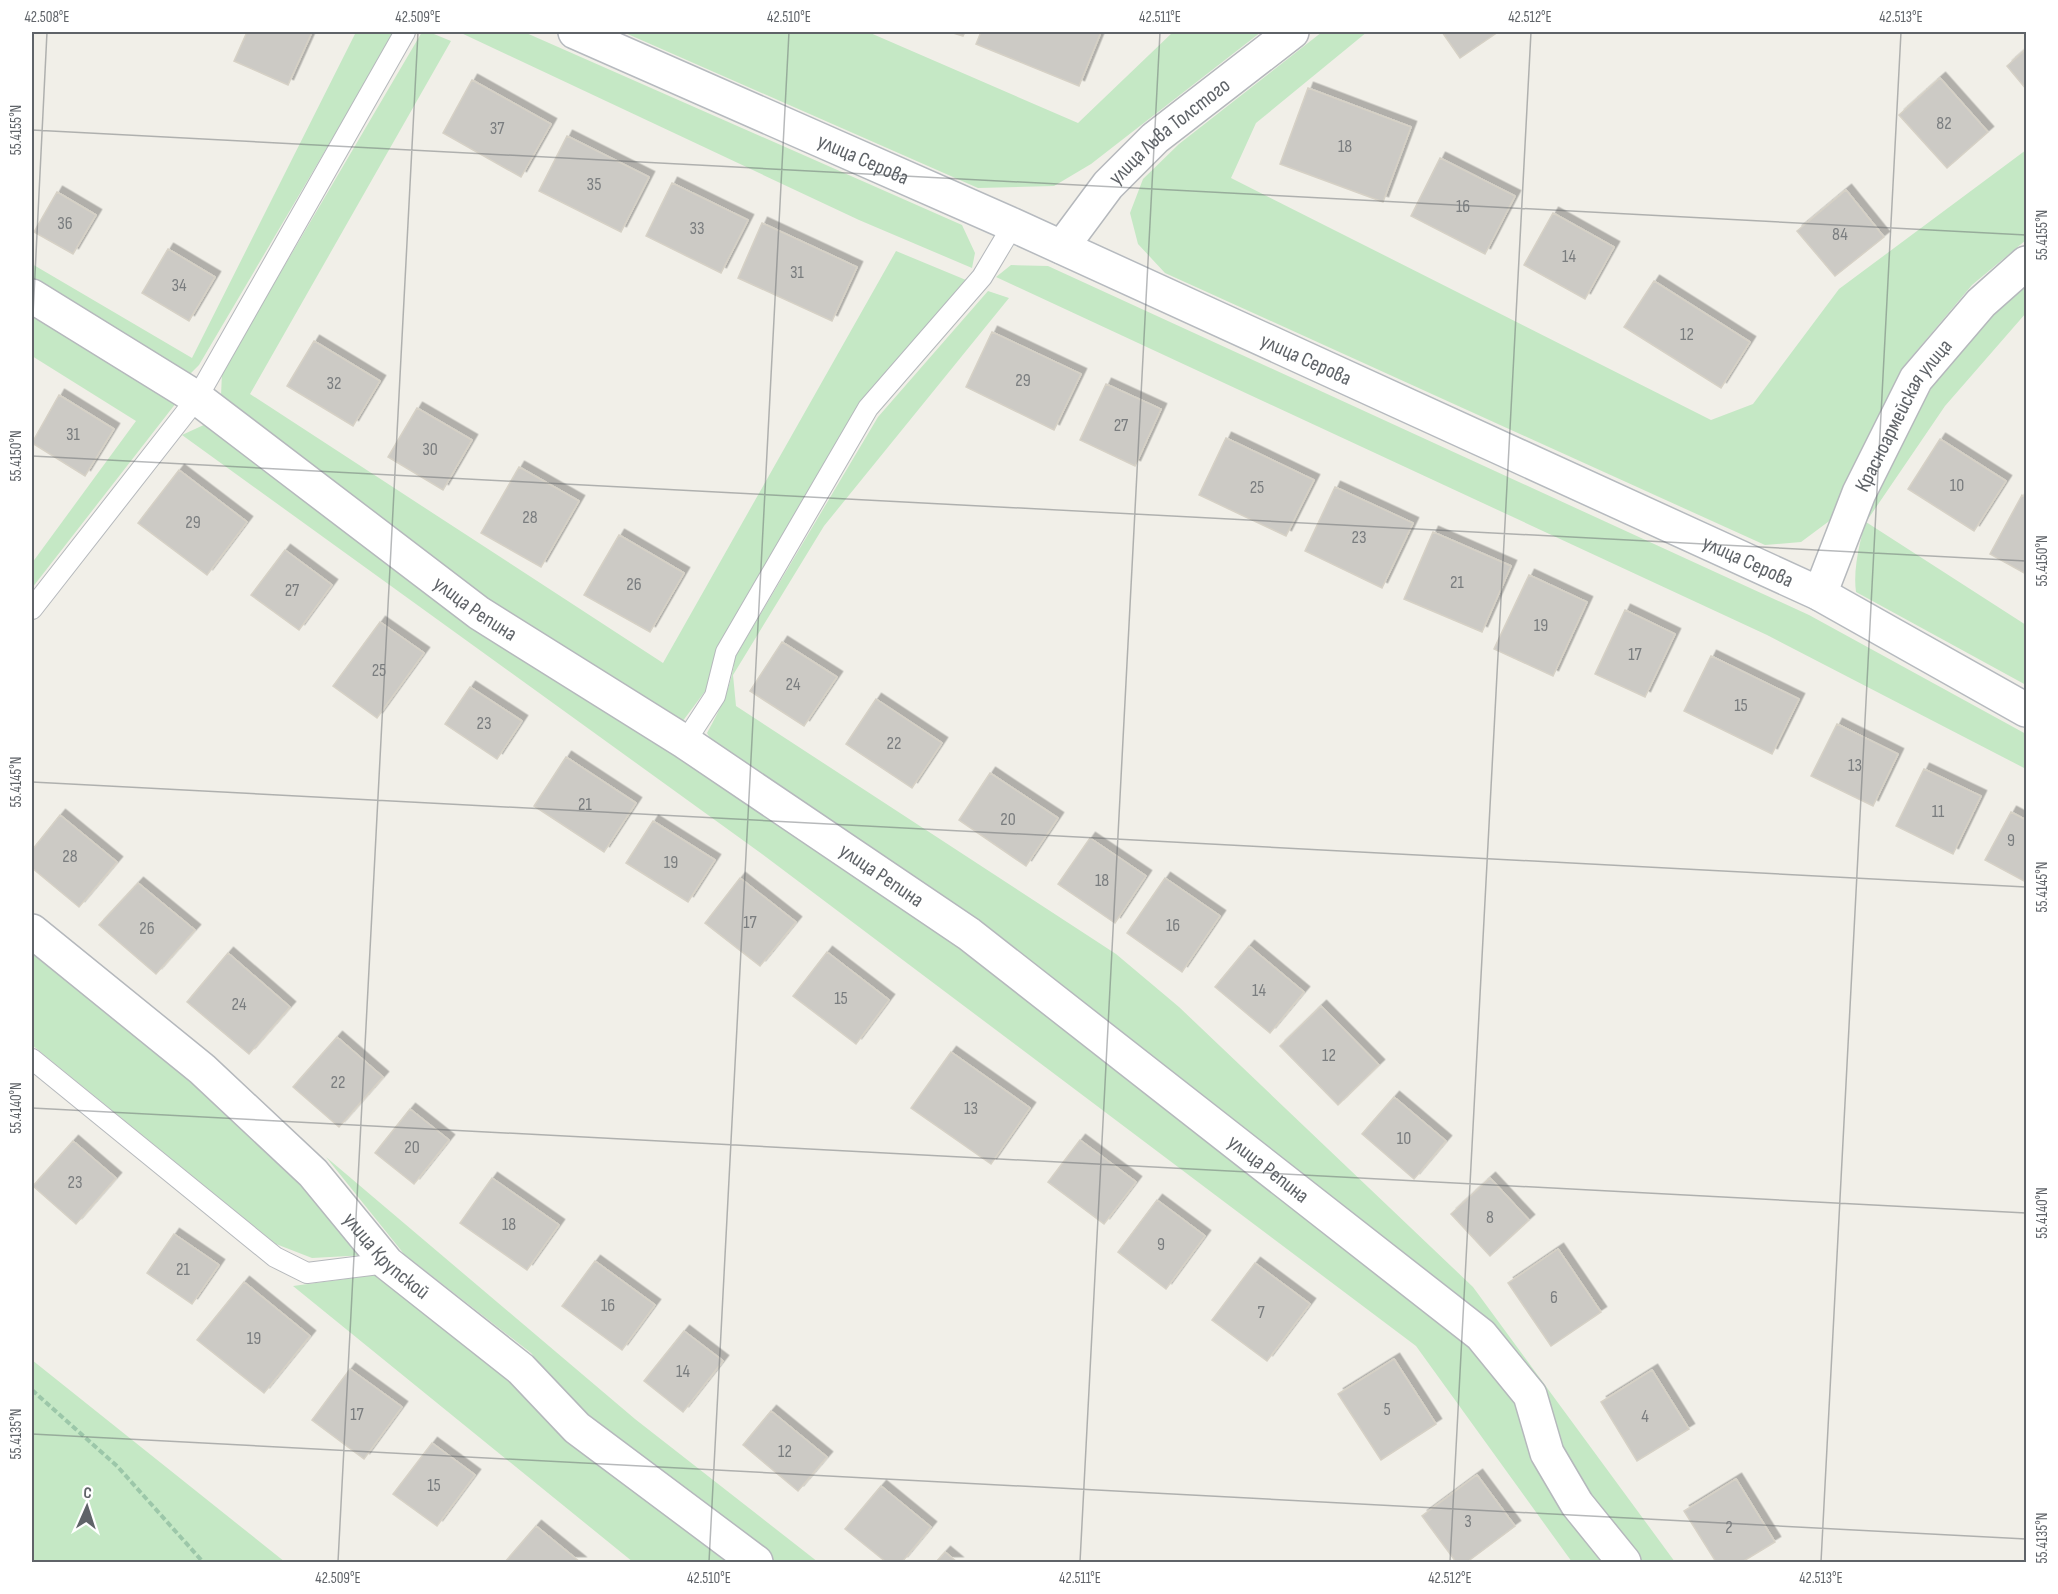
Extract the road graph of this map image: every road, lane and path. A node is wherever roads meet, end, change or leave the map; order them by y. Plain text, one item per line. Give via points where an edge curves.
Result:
1 (405, 32) edge
2 (575, 32) edge
3 (1292, 32) edge
4 (1013, 225) junction
5 (1062, 247) junction
6 (2026, 263) edge
7 (32, 296) edge
8 (197, 398) junction
9 (1820, 594) junction
10 (32, 609) edge
11 (2026, 710) edge
12 (685, 742) junction
13 (32, 931) edge
14 (32, 1059) edge
15 (387, 1263) junction
16 (32, 1390) edge
17 (203, 1563) edge
18 (756, 1563) edge
19 (1624, 1563) edge

1 - 8 lane
2 - 4 street, улица Серова
3 - 5 street, улица Льва Толстого via 1155,138 1108,185
4 - 5 street, улица Серова
4 - 12 lane via 981,277 867,408 726,652 715,696
5 - 9 street, улица Серова
6 - 9 street, Красноармейская улица via 1981,303 1917,379 1859,493
7 - 8 street, улица Репина
8 - 10 lane
8 - 12 street, улица Репина via 479,613
9 - 11 street, улица Серова
12 - 19 street, улица Репина via 969,934 1481,1335 1530,1395 1547,1453 1577,1504
13 - 15 street, улица Крупской via 202,1070 314,1173
14 - 15 lane via 275,1257 307,1273
15 - 18 street, улица Крупской via 521,1369 577,1428
16 - 17 path via 117,1467

